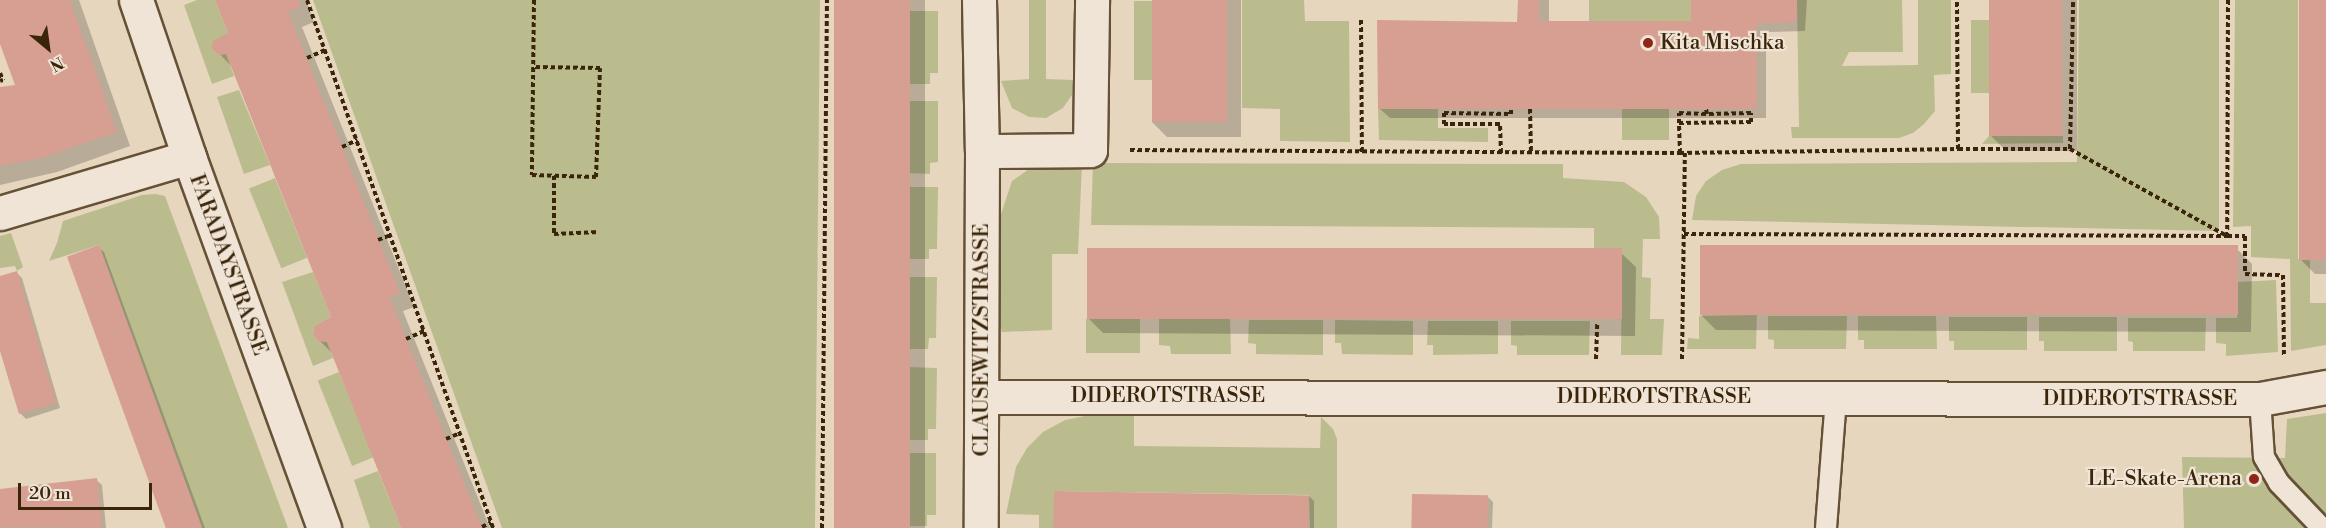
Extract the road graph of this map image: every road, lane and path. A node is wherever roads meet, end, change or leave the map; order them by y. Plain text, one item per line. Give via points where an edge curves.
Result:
1 (135, 0) edge
2 (307, 0) edge
3 (534, 0) edge
4 (827, 0) edge
5 (979, 0) edge
6 (1092, 0) edge
7 (1957, 0) edge
8 (2073, 0) edge
9 (2228, 0) edge
10 (1361, 20) dead end
11 (325, 50) junction
12 (307, 58) dead end
13 (534, 67) junction
14 (0, 73) edge
15 (0, 81) edge
16 (1511, 109) dead end
17 (1530, 109) dead end
18 (1679, 123) junction
19 (357, 140) junction
20 (342, 147) dead end
21 (2070, 149) junction
22 (1090, 150) junction
23 (1958, 150) junction
24 (982, 152) junction
25 (1362, 152) junction
26 (1501, 153) junction
27 (1531, 153) junction
28 (1683, 153) junction
29 (189, 157) junction
30 (554, 176) junction
31 (0, 213) edge
32 (599, 231) dead end
33 (1684, 234) junction
34 (391, 235) junction
35 (2227, 236) junction
36 (378, 240) dead end
37 (1597, 322) dead end
38 (424, 331) junction
39 (406, 339) dead end
40 (1596, 369) dead end
41 (2326, 387) edge
42 (982, 397) junction
43 (1681, 397) junction
44 (1836, 399) junction
45 (2260, 399) junction
46 (460, 433) junction
47 (446, 439) dead end
48 (491, 522) junction
49 (482, 526) edge
50 (324, 528) edge
51 (493, 528) edge
52 (822, 528) edge
53 (981, 528) edge
54 (1826, 528) edge
55 (2322, 528) edge

1 - 29 street, FARADAYSTRASSE
2 - 11 path
3 - 13 path
4 - 52 path
5 - 24 street, CLAUSEWITZSTRASSE
6 - 22 street
7 - 23 path
8 - 21 path
9 - 35 path
10 - 25 path
11 - 12 path
11 - 19 path
13 - 30 path via 532,175
13 - 30 path via 600,68 596,177
14 - 15 path
16 - 26 path via 1511,114 1444,113 1444,124 1500,124
17 - 27 path
18 - 18 path via 1751,122 1751,113 1679,113
18 - 28 path
19 - 20 path
19 - 34 path
21 - 23 path
21 - 35 path
22 - 24 street
22 - 25 path
23 - 28 path
24 - 42 street, CLAUSEWITZSTRASSE
25 - 26 path
26 - 27 path
27 - 28 path
28 - 33 path
29 - 31 street
29 - 50 street, FARADAYSTRASSE
30 - 32 path via 554,234
33 - 35 path
33 - 43 path
34 - 36 path
34 - 38 path
35 - 45 path via 2245,236 2245,274 2283,275 2284,364
37 - 40 path
38 - 39 path
38 - 46 path
41 - 45 street, DIDEROTSTRASSE
42 - 43 street, DIDEROTSTRASSE
42 - 53 street, CLAUSEWITZSTRASSE
43 - 44 street, DIDEROTSTRASSE
44 - 45 street, DIDEROTSTRASSE
44 - 54 lane
45 - 55 lane via 2265,457 2279,483
46 - 47 path
46 - 48 path
48 - 49 path
48 - 51 path

